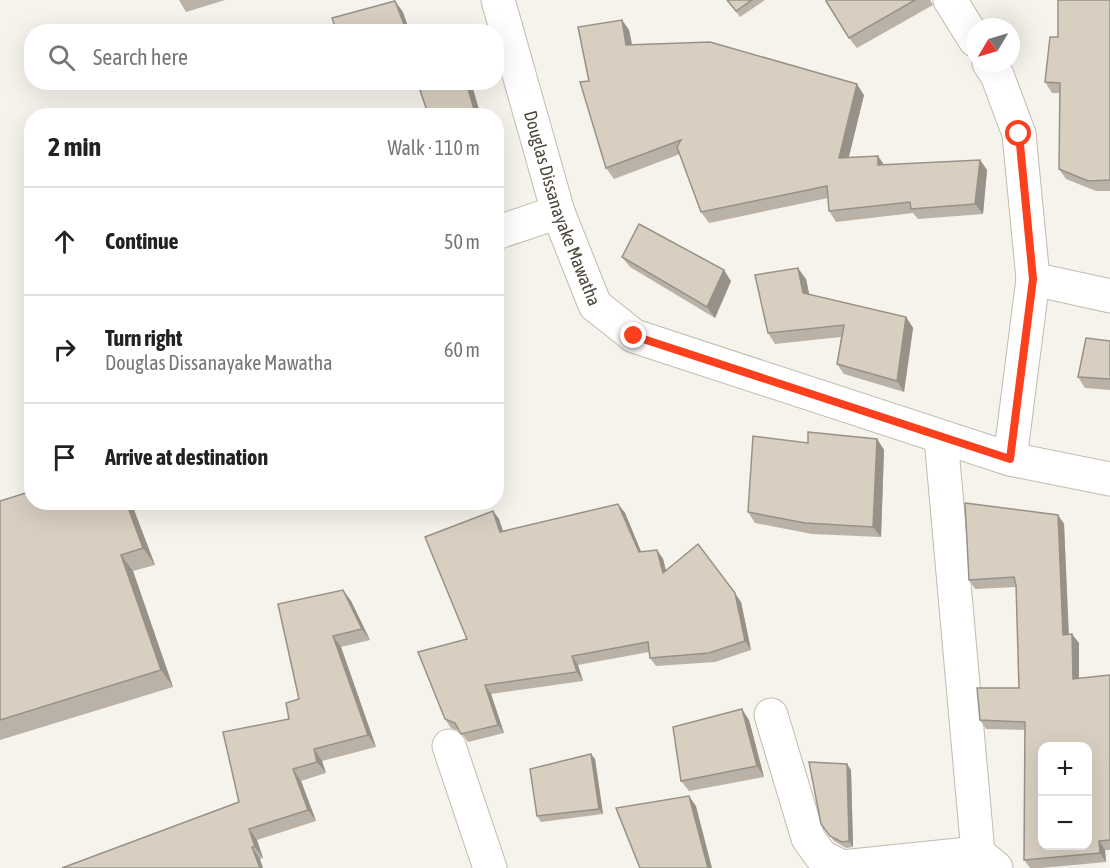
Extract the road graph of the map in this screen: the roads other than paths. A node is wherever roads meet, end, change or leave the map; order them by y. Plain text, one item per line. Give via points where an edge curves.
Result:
1 (498, 0) edge
2 (950, 0) edge
3 (966, 26) edge
4 (995, 72) edge
5 (558, 212) junction
6 (504, 230) edge
7 (1033, 279) junction
8 (1110, 296) edge
9 (941, 438) junction
10 (1010, 459) junction
11 (1110, 479) edge
12 (771, 715) dead end
13 (448, 746) dead end
14 (987, 861) edge
15 (490, 868) edge

1 - 5 street, Douglas Dissanayake Mawatha
2 - 3 street
4 - 7 street via 1019,134
5 - 6 street
5 - 9 street, Douglas Dissanayake Mawatha via 595,305 634,336
7 - 8 street
7 - 10 street
9 - 10 street, Douglas Dissanayake Mawatha
9 - 14 street
10 - 11 street, Douglas Dissanayake Mawatha
12 - 14 street via 808,838 821,856 842,867
13 - 15 street

